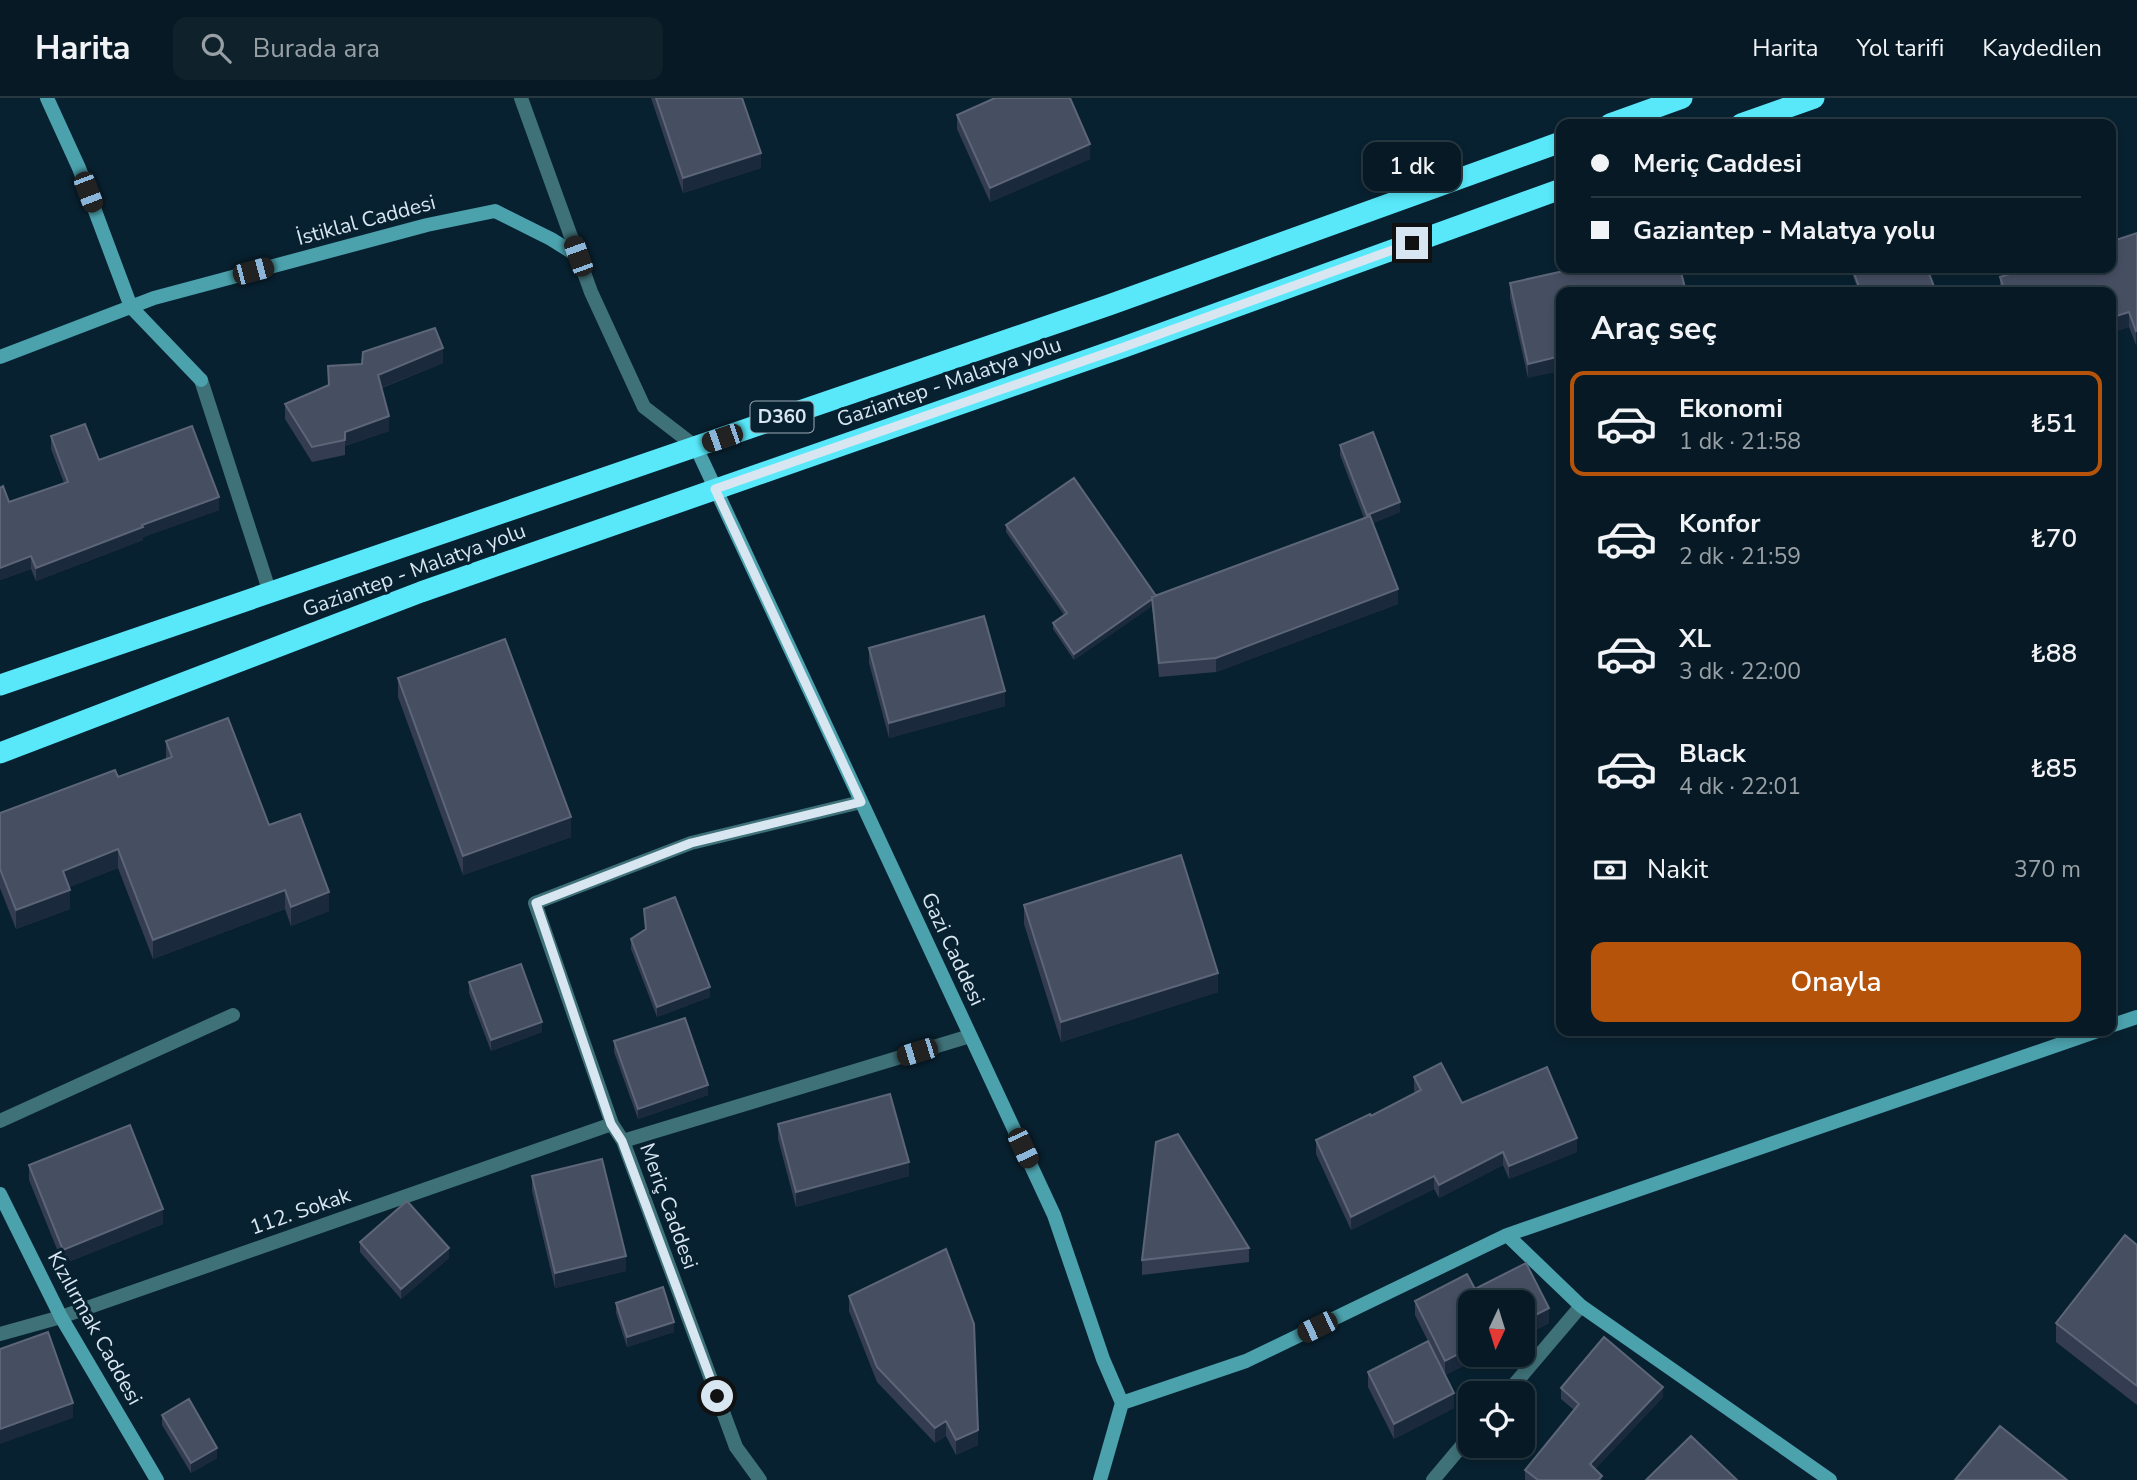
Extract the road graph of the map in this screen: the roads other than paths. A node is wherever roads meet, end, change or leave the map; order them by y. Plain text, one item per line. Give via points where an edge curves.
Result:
1 (47, 98) edge
2 (521, 98) edge
3 (1682, 98) edge
4 (1814, 98) edge
5 (1624, 119) edge
6 (1755, 119) edge
7 (1556, 144) edge
8 (1556, 191) edge
9 (578, 256) junction
10 (131, 307) junction
11 (0, 357) edge
12 (696, 447) junction
13 (715, 489) junction
14 (270, 593) junction
15 (0, 685) edge
16 (0, 753) edge
17 (861, 802) junction
18 (233, 1015) dead end
19 (2137, 1017) edge
20 (2116, 1024) edge
21 (970, 1036) junction
22 (2084, 1036) edge
23 (0, 1121) edge
24 (611, 1124) junction
25 (622, 1141) junction
26 (0, 1194) edge
27 (1507, 1235) junction
28 (1581, 1306) junction
29 (61, 1317) junction
30 (0, 1334) edge
31 (1517, 1381) edge
32 (1122, 1403) junction
33 (1458, 1450) edge
34 (157, 1480) edge
35 (760, 1480) edge
36 (1100, 1480) edge
37 (1433, 1480) edge
38 (1830, 1480) edge

1 - 10 street via 79,168
2 - 9 street
3 - 5 highway
4 - 6 highway
7 - 12 highway, Gaziantep - Malatya yolu / D360
8 - 13 highway, Gaziantep - Malatya yolu / D360
9 - 10 street, İstiklal Caddesi via 495,211 427,225
9 - 12 street via 644,407
10 - 11 street, İstiklal Caddesi
10 - 14 street via 201,380
12 - 13 street, Gazi Caddesi
12 - 14 highway, Gaziantep - Malatya yolu / D360
13 - 16 highway, Gaziantep - Malatya yolu / D360 via 421,592
13 - 17 street, Gazi Caddesi
14 - 15 highway, Gaziantep - Malatya yolu / D360
17 - 21 street, Gazi Caddesi
17 - 24 street, Meriç Caddesi via 691,843 536,903
18 - 23 street
19 - 20 street
21 - 25 street
21 - 32 street, Gazi Caddesi via 1054,1215
22 - 27 street
24 - 25 street, Meriç Caddesi
24 - 29 street, 112. Sokak
25 - 35 street, Meriç Caddesi via 736,1447
26 - 29 street, Kızılırmak Caddesi
27 - 28 street
27 - 32 street via 1246,1361
28 - 31 street
28 - 38 street
29 - 30 street, 112. Sokak
29 - 34 street, Kızılırmak Caddesi
32 - 36 street
33 - 37 street

